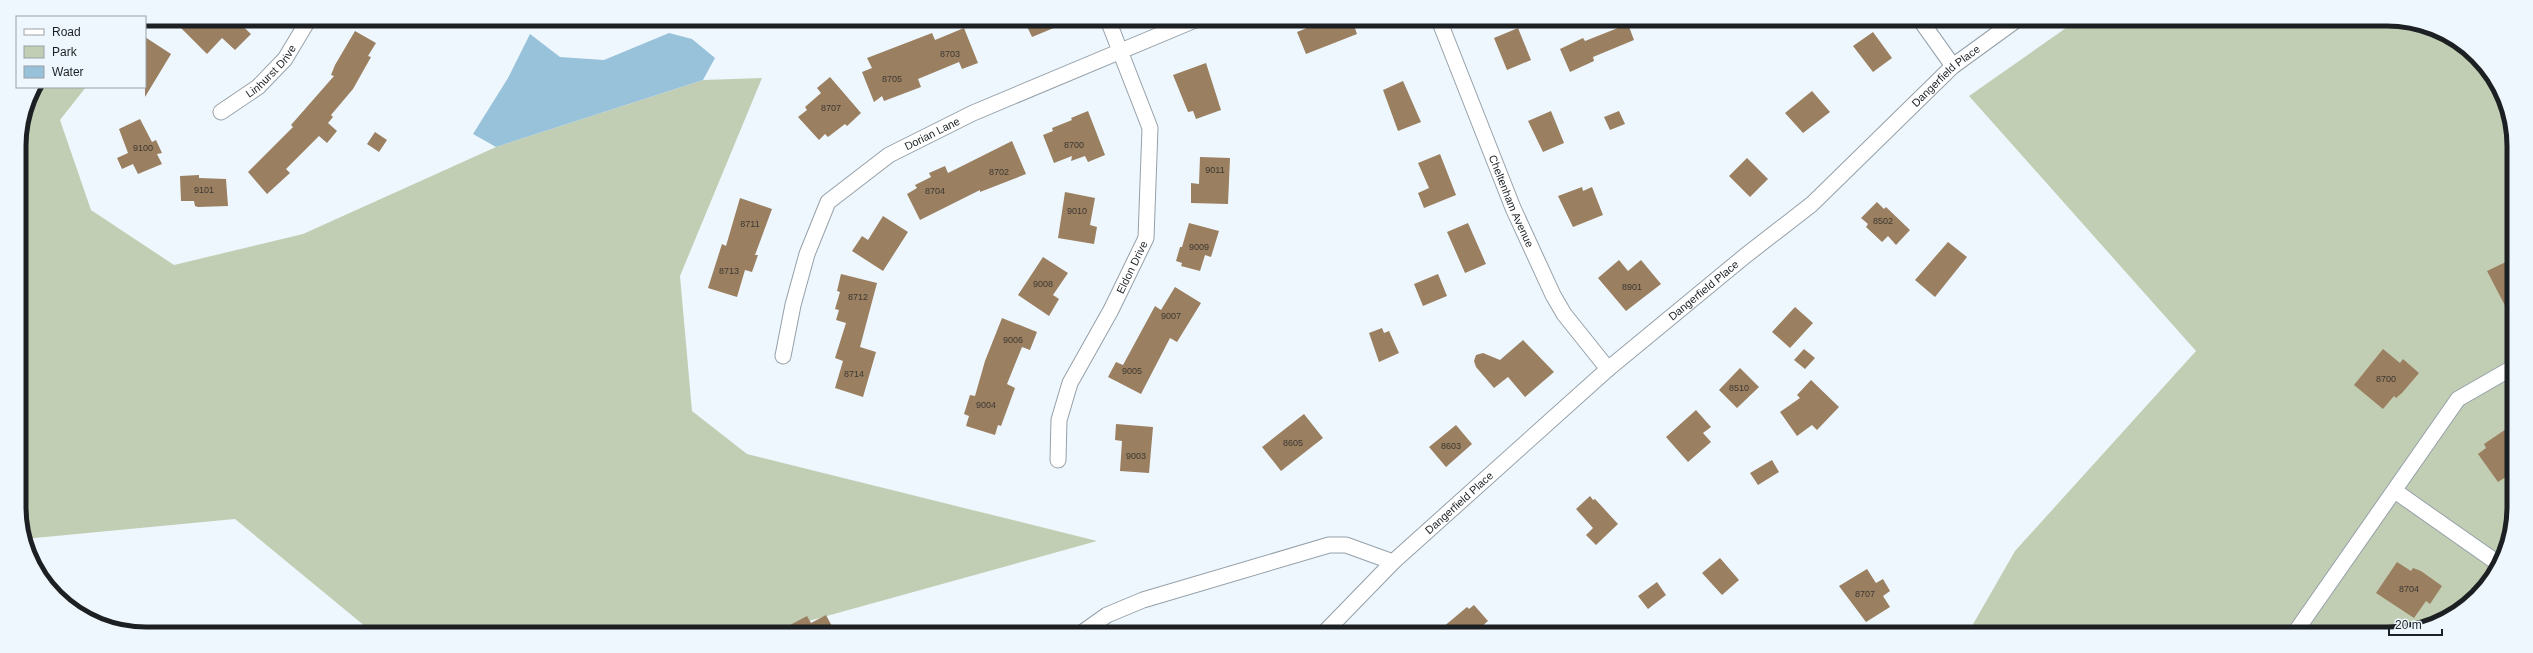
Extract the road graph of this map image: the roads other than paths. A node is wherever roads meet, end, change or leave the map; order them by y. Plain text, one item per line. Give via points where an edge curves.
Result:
1 (305, 26) edge
2 (1110, 26) edge
3 (1180, 26) edge
4 (1440, 26) edge
5 (1925, 26) edge
6 (2008, 26) edge
7 (1119, 50) junction
8 (1953, 66) junction
9 (221, 112) dead end
10 (783, 356) dead end
11 (1608, 369) junction
12 (2507, 371) edge
13 (1058, 460) dead end
14 (2395, 491) junction
15 (2494, 561) edge
16 (1393, 562) junction
17 (1091, 627) edge
18 (1330, 627) edge
19 (2299, 627) edge

1 - 9 street, Linhurst Drive via 285,59 258,87
2 - 7 street, Eldon Drive
3 - 7 street, Dorian Lane
4 - 11 street, Cheltenham Avenue via 1513,208 1553,295 1568,320
5 - 8 street
6 - 8 street, Dangerfield Place
7 - 10 street, Dorian Lane via 973,113 889,155 828,202 807,254 792,306
7 - 13 street, Eldon Drive via 1150,128 1146,238 1111,310 1070,383 1059,420
8 - 11 street, Dangerfield Place via 1812,204
11 - 16 street, Dangerfield Place
12 - 14 street via 2458,399
14 - 15 street
14 - 19 street
16 - 17 street via 1346,545 1329,545 1143,600 1107,615
16 - 18 street, Dangerfield Place

